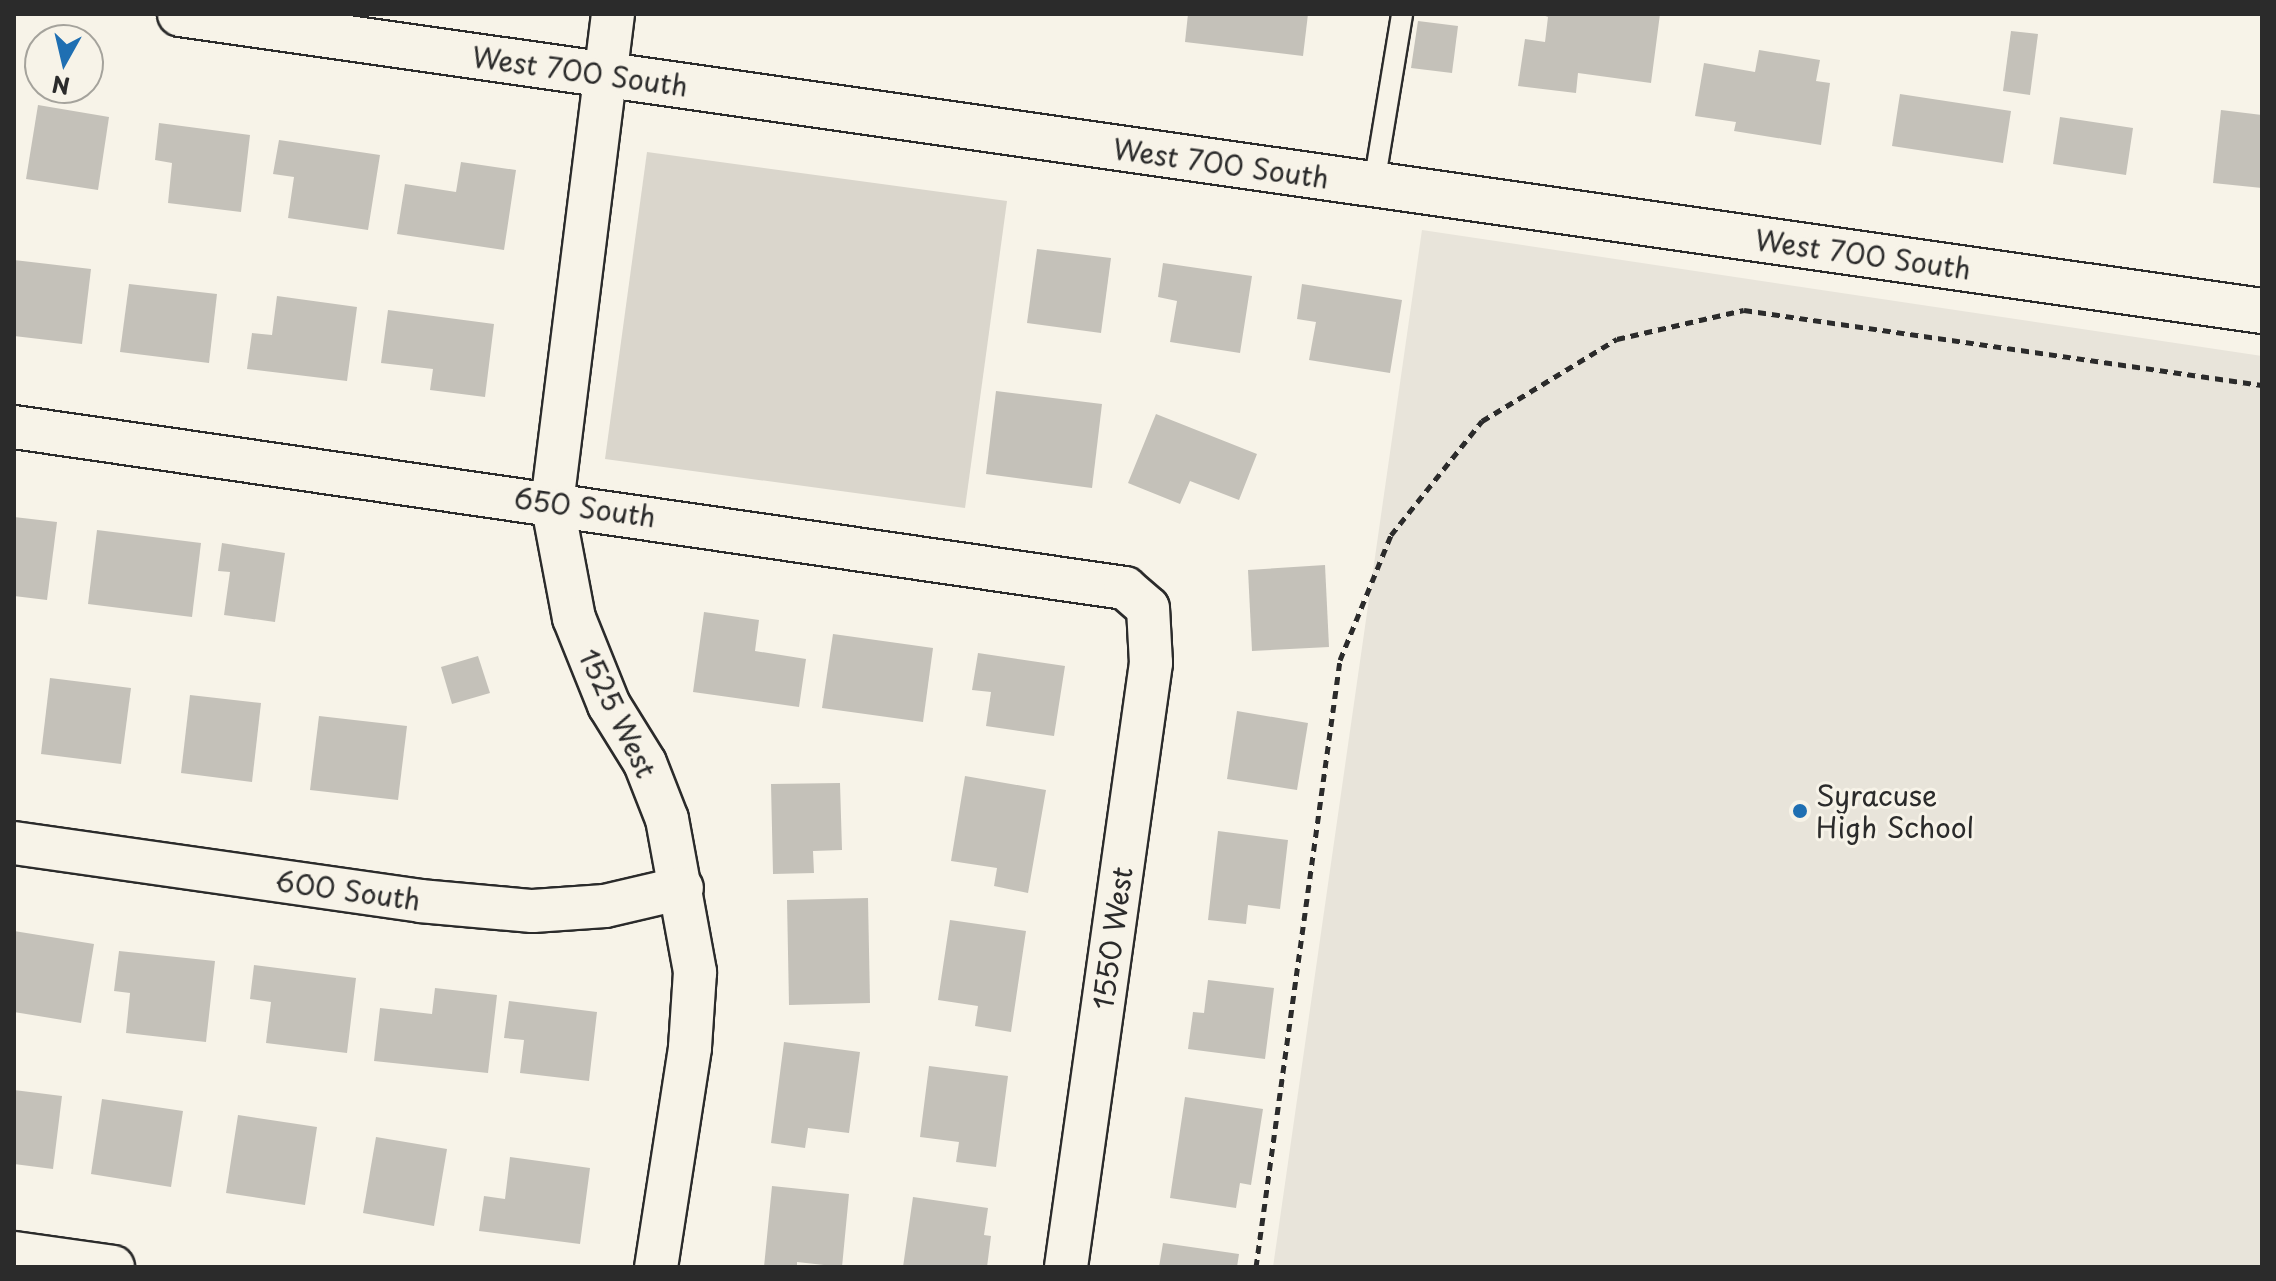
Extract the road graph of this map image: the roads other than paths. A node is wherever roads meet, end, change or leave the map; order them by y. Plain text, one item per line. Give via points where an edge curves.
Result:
1 (180, 14) edge
2 (613, 14) edge
3 (1402, 14) edge
4 (295, 22) edge
5 (606, 75) junction
6 (1374, 184) junction
7 (2262, 311) edge
8 (14, 427) edge
9 (552, 502) junction
10 (1148, 608) joint
11 (14, 843) edge
12 (682, 888) junction
13 (14, 1253) edge
14 (113, 1267) edge
15 (656, 1267) edge
16 (1066, 1267) edge

1 - 4 street, West 700 South
2 - 5 street, 1525 West
3 - 6 lane
4 - 5 street, West 700 South
5 - 6 street, West 700 South
5 - 9 street, 1525 West
6 - 7 street, West 700 South
8 - 9 street, 650 South
9 - 10 street, 650 South via 1086,580 1125,588
9 - 12 street, 1525 West via 574,618 609,705 645,763 667,819
10 - 16 street, 1550 West via 1151,663
11 - 12 street, 600 South via 420,901 533,911 605,906
12 - 15 street, 1525 West via 695,972 690,1048
13 - 14 street

